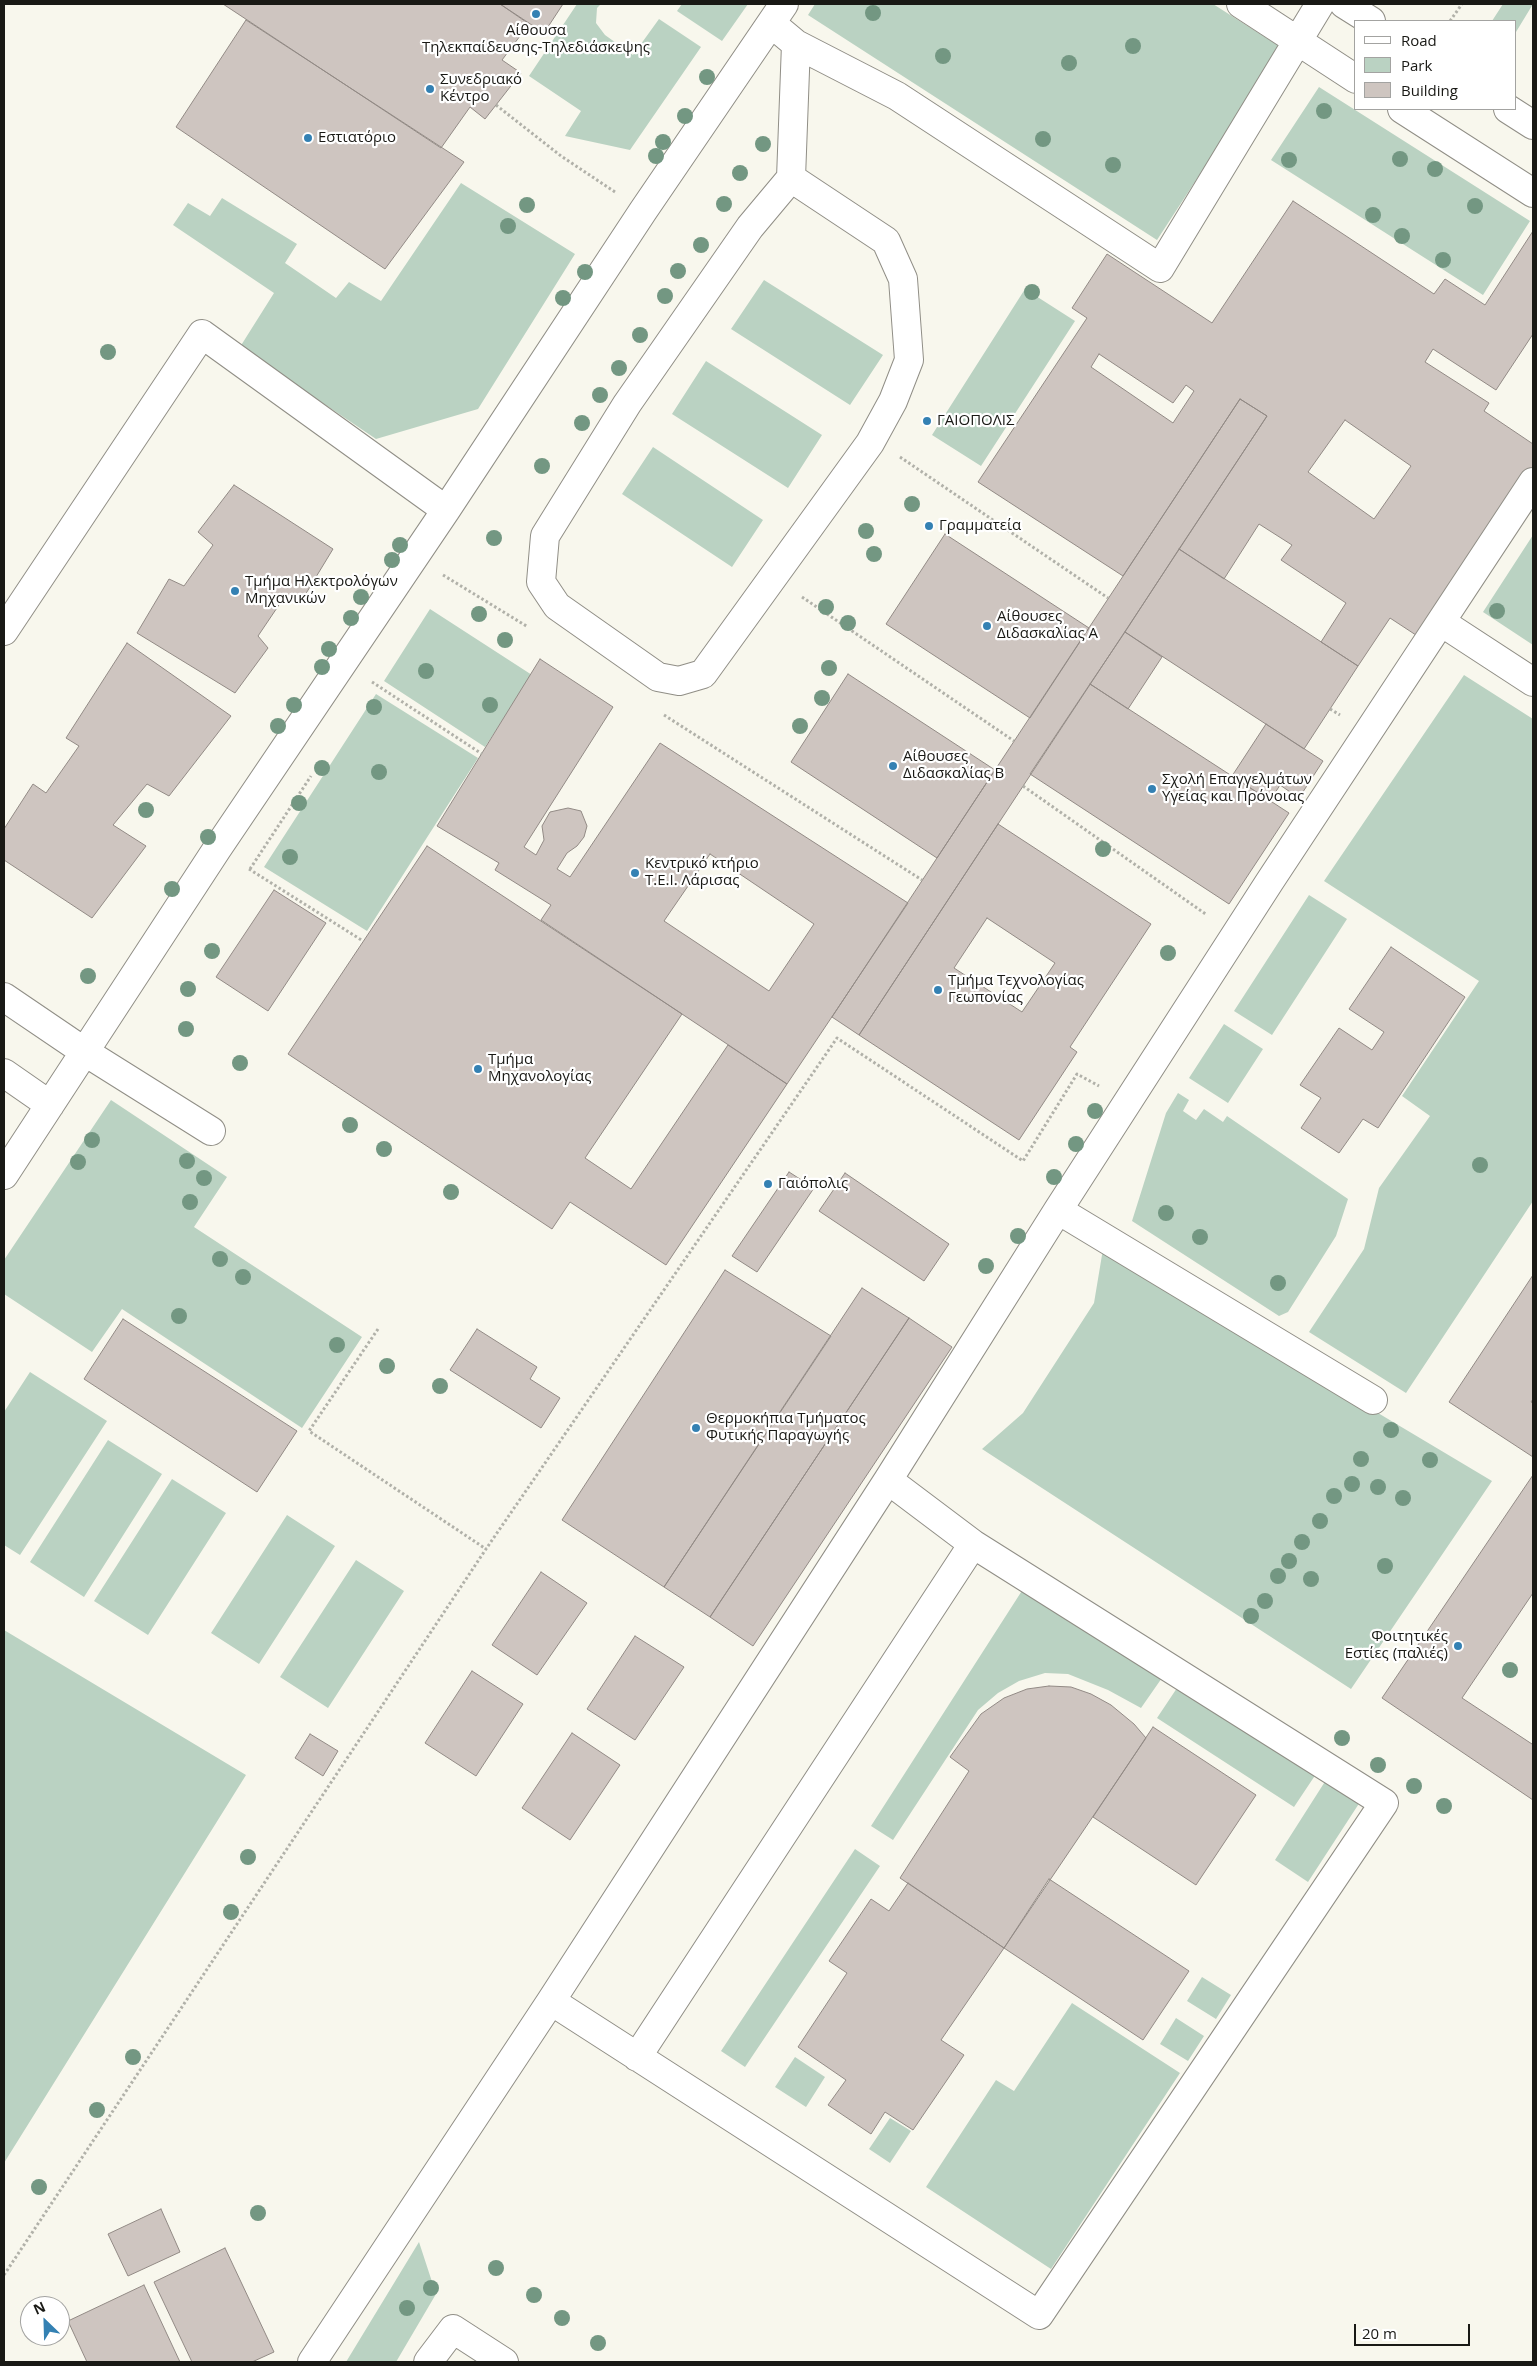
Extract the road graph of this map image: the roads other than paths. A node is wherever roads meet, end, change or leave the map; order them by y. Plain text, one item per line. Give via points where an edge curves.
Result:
1 (1241, 4) edge
2 (1320, 4) edge
3 (1344, 4) edge
4 (778, 14) edge
5 (1369, 20) edge
6 (1297, 41) junction
7 (796, 44) junction
8 (1354, 78) edge
9 (1404, 110) edge
10 (1510, 110) edge
11 (1533, 125) edge
12 (790, 178) junction
13 (1533, 193) edge
14 (1533, 482) edge
15 (446, 510) junction
16 (1441, 622) junction
17 (4, 631) edge
18 (1533, 682) edge
19 (4, 997) edge
20 (85, 1052) junction
21 (4, 1073) edge
22 (50, 1105) junction
23 (211, 1131) dead end
24 (4, 1176) edge
25 (1058, 1210) junction
26 (1372, 1400) dead end
27 (888, 1480) junction
28 (974, 1544) junction
29 (551, 2001) junction
30 (637, 2057) junction
31 (312, 2362) edge
32 (428, 2362) edge
33 (504, 2362) edge

1 - 6 street
2 - 6 street
3 - 5 street
4 - 7 street
4 - 15 street via 643,211
6 - 7 street via 1160,268 897,96
6 - 8 street
7 - 12 street
9 - 13 street
10 - 11 street
12 - 12 street via 750,227 633,396 546,536 541,582 557,606 658,677 679,681 703,674 870,443 893,401 909,360 903,279 886,240
14 - 16 street
15 - 17 street via 202,334
15 - 20 street via 216,848
16 - 18 street
16 - 25 street
19 - 20 street
20 - 22 street
20 - 23 street
21 - 22 street
22 - 24 street
25 - 26 street
25 - 27 street
27 - 28 street
27 - 29 street
28 - 30 street
28 - 30 street via 1384,1803 1039,2315
29 - 30 street
29 - 31 street
32 - 33 street via 453,2329

